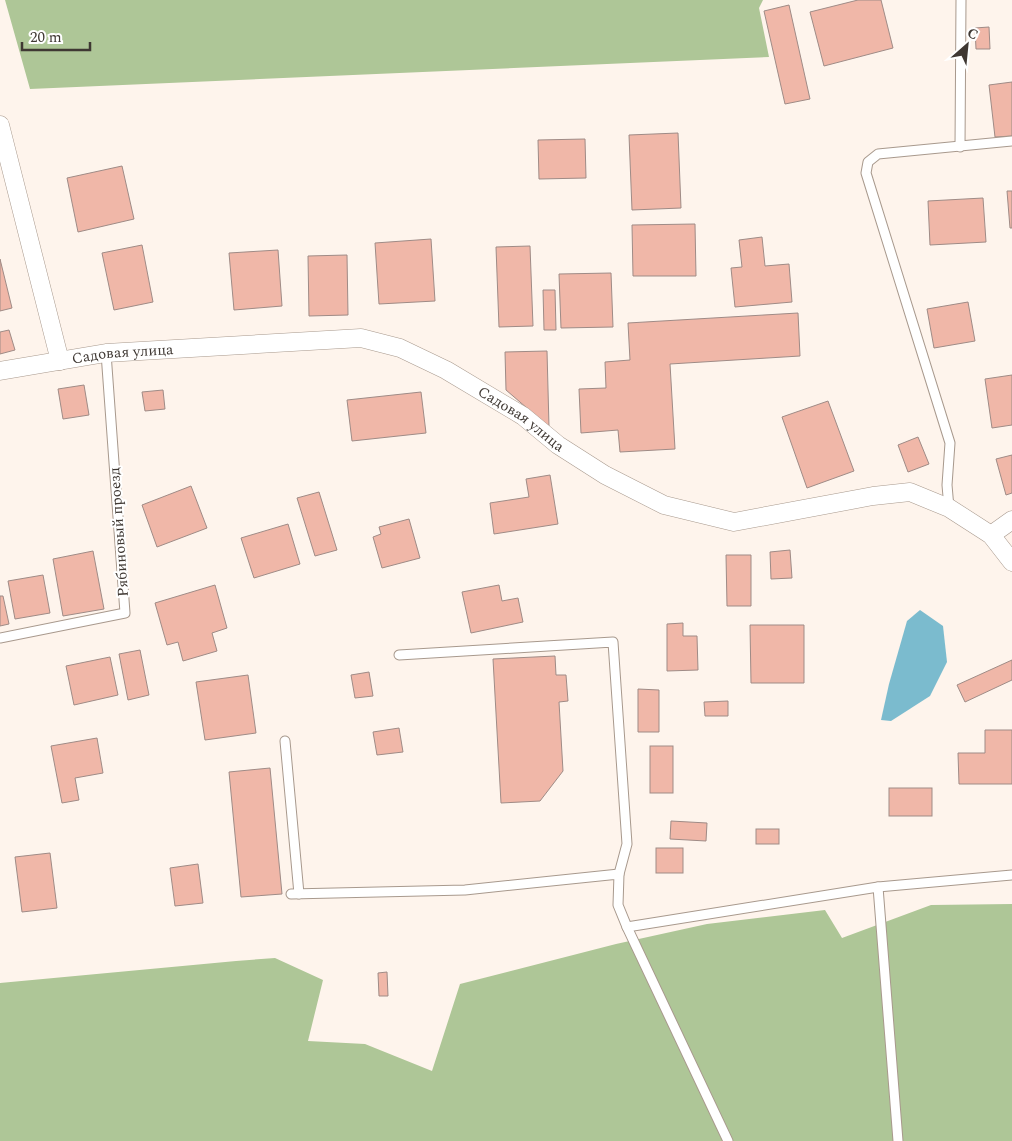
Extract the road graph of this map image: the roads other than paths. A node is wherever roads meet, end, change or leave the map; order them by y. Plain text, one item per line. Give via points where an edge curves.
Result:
1 (961, 0) edge
2 (0, 126) edge
3 (1012, 140) edge
4 (960, 147) junction
5 (106, 353) junction
6 (60, 361) junction
7 (0, 371) edge
8 (949, 508) junction
9 (1012, 520) edge
10 (991, 536) junction
11 (1012, 562) edge
12 (0, 638) edge
13 (399, 655) dead end
14 (285, 741) dead end
15 (619, 874) junction
16 (1012, 875) edge
17 (878, 887) junction
18 (627, 926) junction
19 (728, 1141) edge
20 (898, 1141) edge

1 - 4 lane
2 - 6 street
3 - 4 lane
4 - 8 lane via 878,154 868,162 866,173 950,443
5 - 6 street, Садовая улица
5 - 8 street, Садовая улица via 361,338 400,348 446,370 523,416 558,445 605,475 664,505 734,522 910,492
5 - 12 lane, Рябиновый проезд via 125,613
6 - 7 street, Садовая улица
8 - 10 street, Садовая улица
9 - 10 street
10 - 11 street, Садовая улица
13 - 15 lane via 613,642 627,844
14 - 15 lane via 295,894 465,890
15 - 18 lane via 618,905
16 - 17 lane
17 - 18 lane
17 - 20 lane
18 - 19 lane

